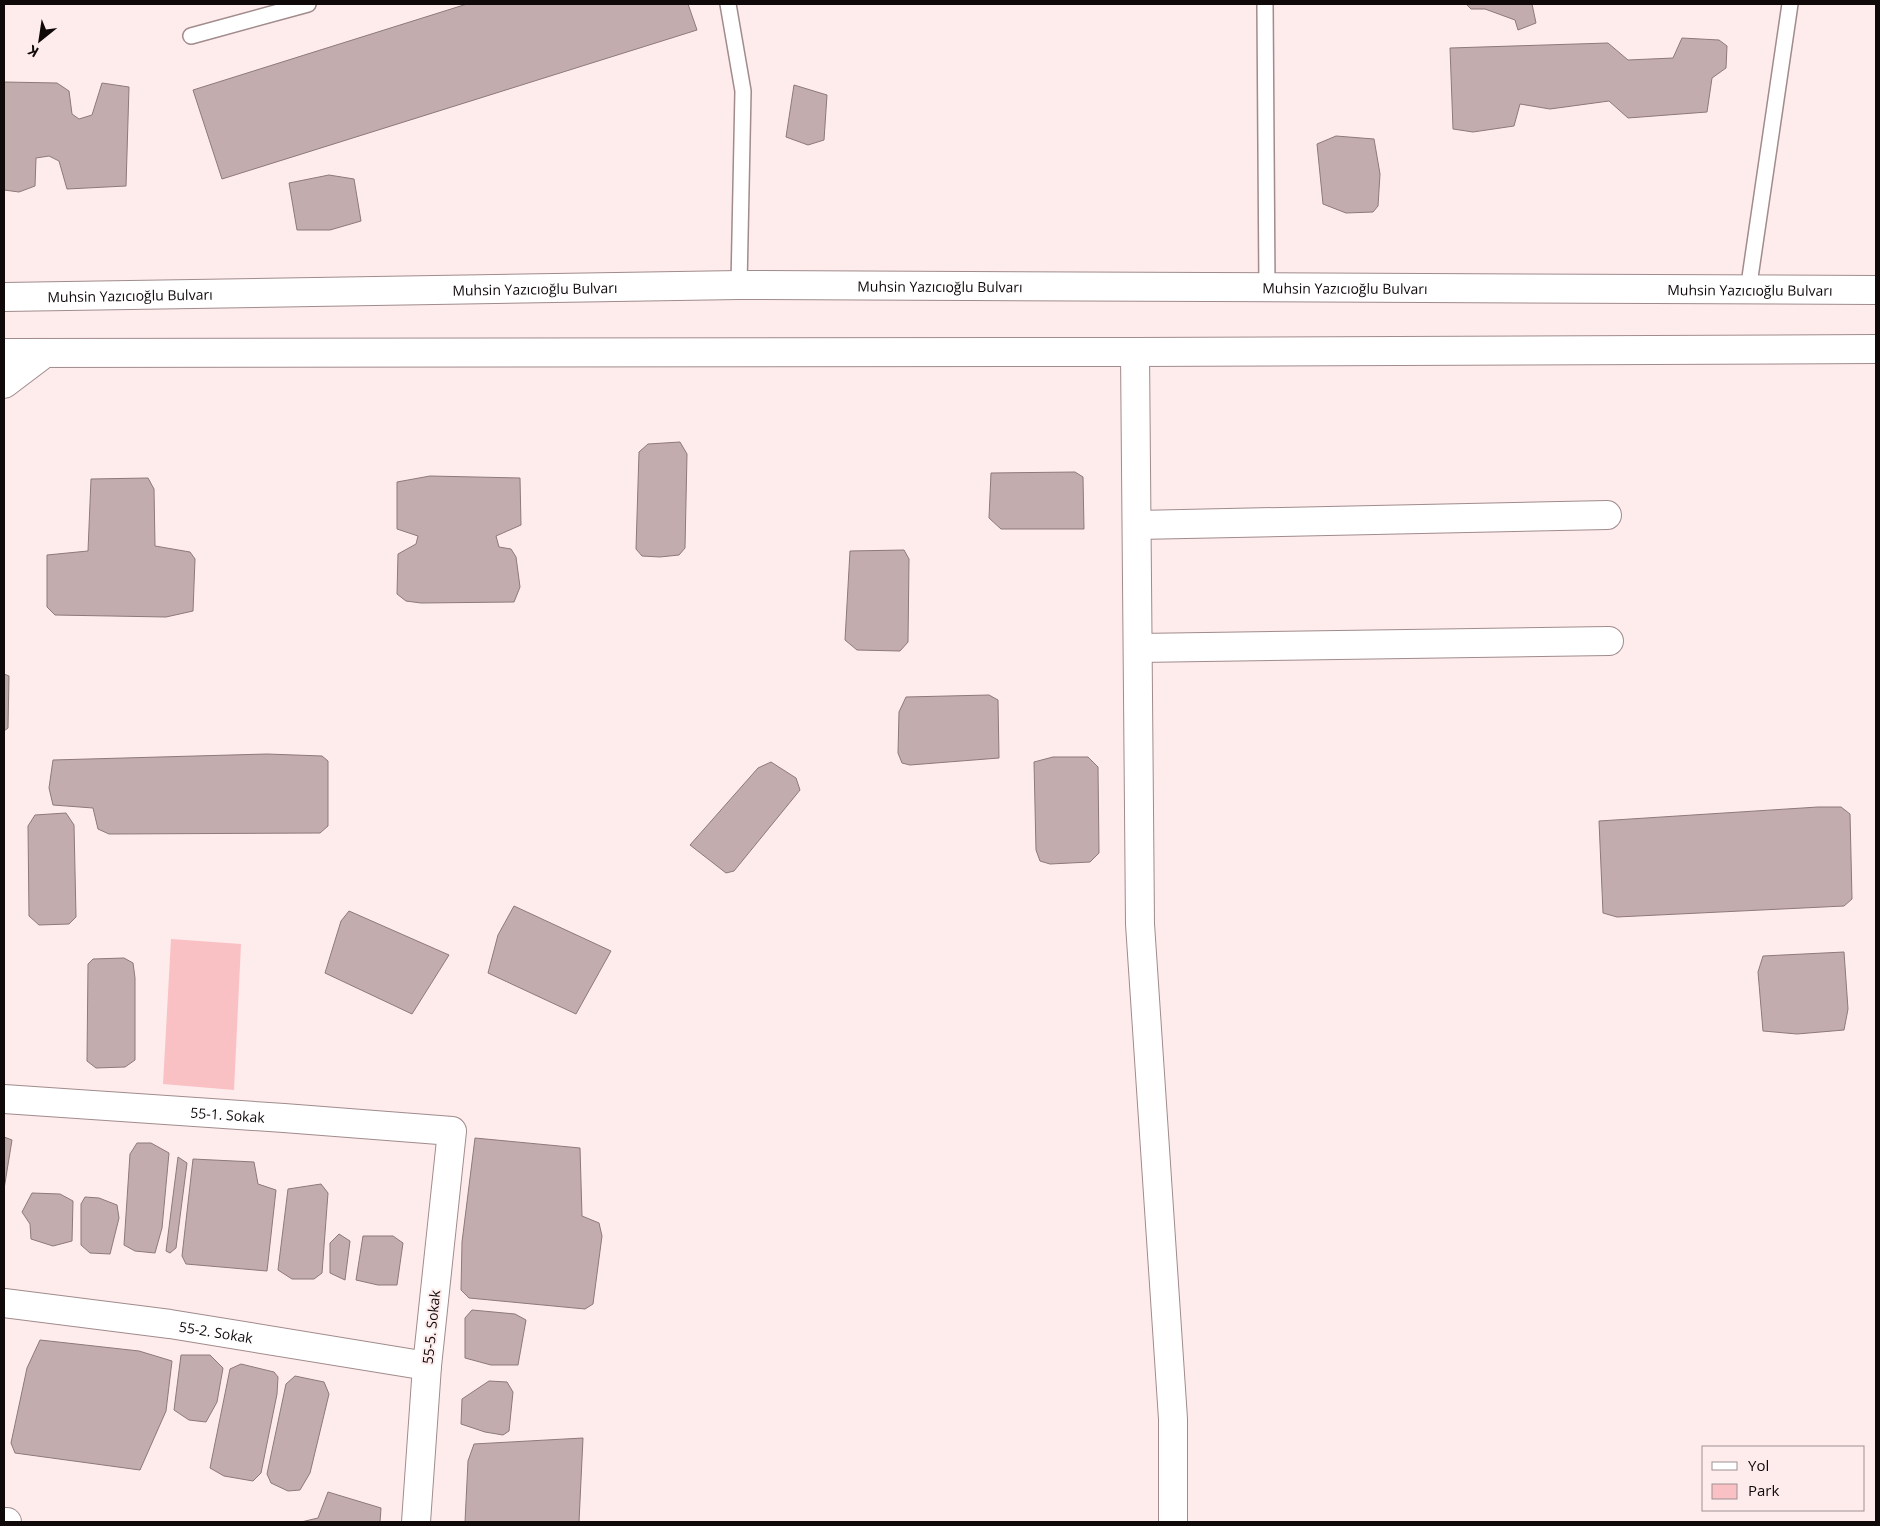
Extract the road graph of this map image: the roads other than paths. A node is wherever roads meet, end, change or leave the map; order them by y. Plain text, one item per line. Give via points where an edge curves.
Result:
1 (308, 4) edge
2 (728, 4) edge
3 (1265, 4) edge
4 (1790, 4) edge
5 (191, 36) dead end
6 (739, 285) junction
7 (1267, 289) junction
8 (1876, 290) edge
9 (1748, 291) junction
10 (4, 296) edge
11 (1876, 349) edge
12 (1135, 352) junction
13 (4, 353) edge
14 (44, 353) junction
15 (4, 384) edge
16 (1607, 515) dead end
17 (1137, 524) junction
18 (1609, 641) dead end
19 (1138, 648) junction
20 (4, 1098) edge
21 (452, 1131) joint
22 (4, 1303) edge
23 (427, 1366) junction
24 (416, 1522) edge
25 (1173, 1522) edge

1 - 5 lane
2 - 6 lane via 743,90
3 - 7 lane
4 - 9 lane
6 - 7 main road, Muhsin Yazıcıoğlu Bulvarı
6 - 10 main road, Muhsin Yazıcıoğlu Bulvarı
7 - 9 main road, Muhsin Yazıcıoğlu Bulvarı
8 - 9 main road, Muhsin Yazıcıoğlu Bulvarı
11 - 12 main road
12 - 14 main road
12 - 17 main road
13 - 14 main road
14 - 15 main road
16 - 17 main road
17 - 19 main road
18 - 19 main road
19 - 25 main road via 1140,924 1172,1419
20 - 21 main road, 55-1. Sokak
21 - 23 main road, 55-5. Sokak
22 - 23 main road, 55-2. Sokak via 170,1324
23 - 24 main road, 55-5. Sokak

